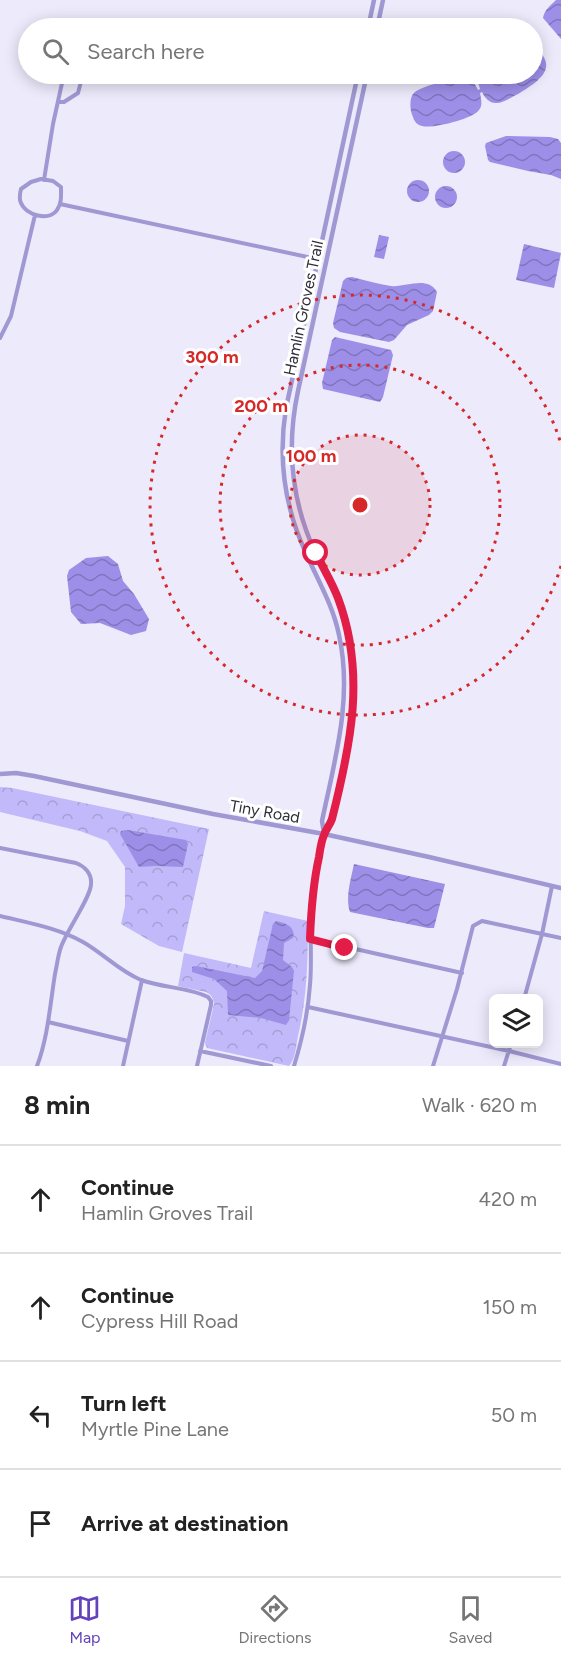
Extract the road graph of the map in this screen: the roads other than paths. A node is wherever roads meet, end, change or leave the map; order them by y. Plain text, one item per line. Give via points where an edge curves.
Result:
1 (374, 0) edge
2 (383, 0) edge
3 (370, 18) edge
4 (379, 18) edge
5 (62, 84) edge
6 (80, 84) edge
7 (356, 84) edge
8 (365, 84) edge
9 (58, 102) junction
10 (44, 180) junction
11 (60, 204) junction
12 (35, 215) junction
13 (317, 259) junction
14 (326, 261) junction
15 (0, 338) edge
16 (286, 408) junction
17 (294, 409) junction
18 (0, 774) edge
19 (324, 834) junction
20 (0, 848) edge
21 (552, 886) junction
22 (561, 888) edge
23 (1, 918) edge
24 (66, 934) junction
25 (542, 934) junction
26 (561, 938) edge
27 (310, 939) junction
28 (462, 973) junction
29 (142, 980) junction
30 (525, 994) edge
31 (308, 1006) junction
32 (48, 1022) junction
33 (443, 1036) junction
34 (128, 1041) junction
35 (510, 1048) edge
36 (200, 1051) junction
37 (509, 1051) junction
38 (561, 1064) edge
39 (37, 1066) edge
40 (123, 1066) edge
41 (197, 1066) edge
42 (271, 1066) edge
43 (294, 1066) edge
44 (433, 1066) edge
45 (504, 1066) edge

1 - 3 street
2 - 4 street
5 - 9 street
6 - 9 street via 78,93
7 - 13 street, Hamlin Groves Trail
8 - 14 street, Hamlin Groves Trail
9 - 10 street
10 - 11 street via 61,187
10 - 12 street via 31,182 21,189 19,196 21,204
11 - 12 street via 56,213
11 - 13 street
12 - 15 street via 11,316
13 - 14 street
13 - 16 street, Hamlin Groves Trail
14 - 17 street, Hamlin Groves Trail
16 - 17 street
16 - 19 street, Hamlin Groves Trail via 282,457 288,502 330,605 344,660 344,711 322,821
17 - 19 street, Hamlin Groves Trail via 291,463 297,501 341,606 354,668 351,730 331,822
18 - 19 street, Tiny Road via 34,776
19 - 21 street, Tiny Road
19 - 27 street
20 - 24 street via 85,868 91,888
21 - 22 street, Tiny Road
21 - 25 street
23 - 24 street
24 - 29 street
24 - 32 street
25 - 26 street
25 - 28 street via 482,921 473,926
25 - 30 street
27 - 28 street
27 - 31 street
28 - 33 street
29 - 34 street
29 - 36 street via 208,997 211,1005
31 - 33 street
31 - 43 street
32 - 34 street
32 - 39 street
33 - 37 street
33 - 44 street
34 - 40 street
35 - 37 street
36 - 41 street
36 - 42 street
37 - 38 street
37 - 45 street

